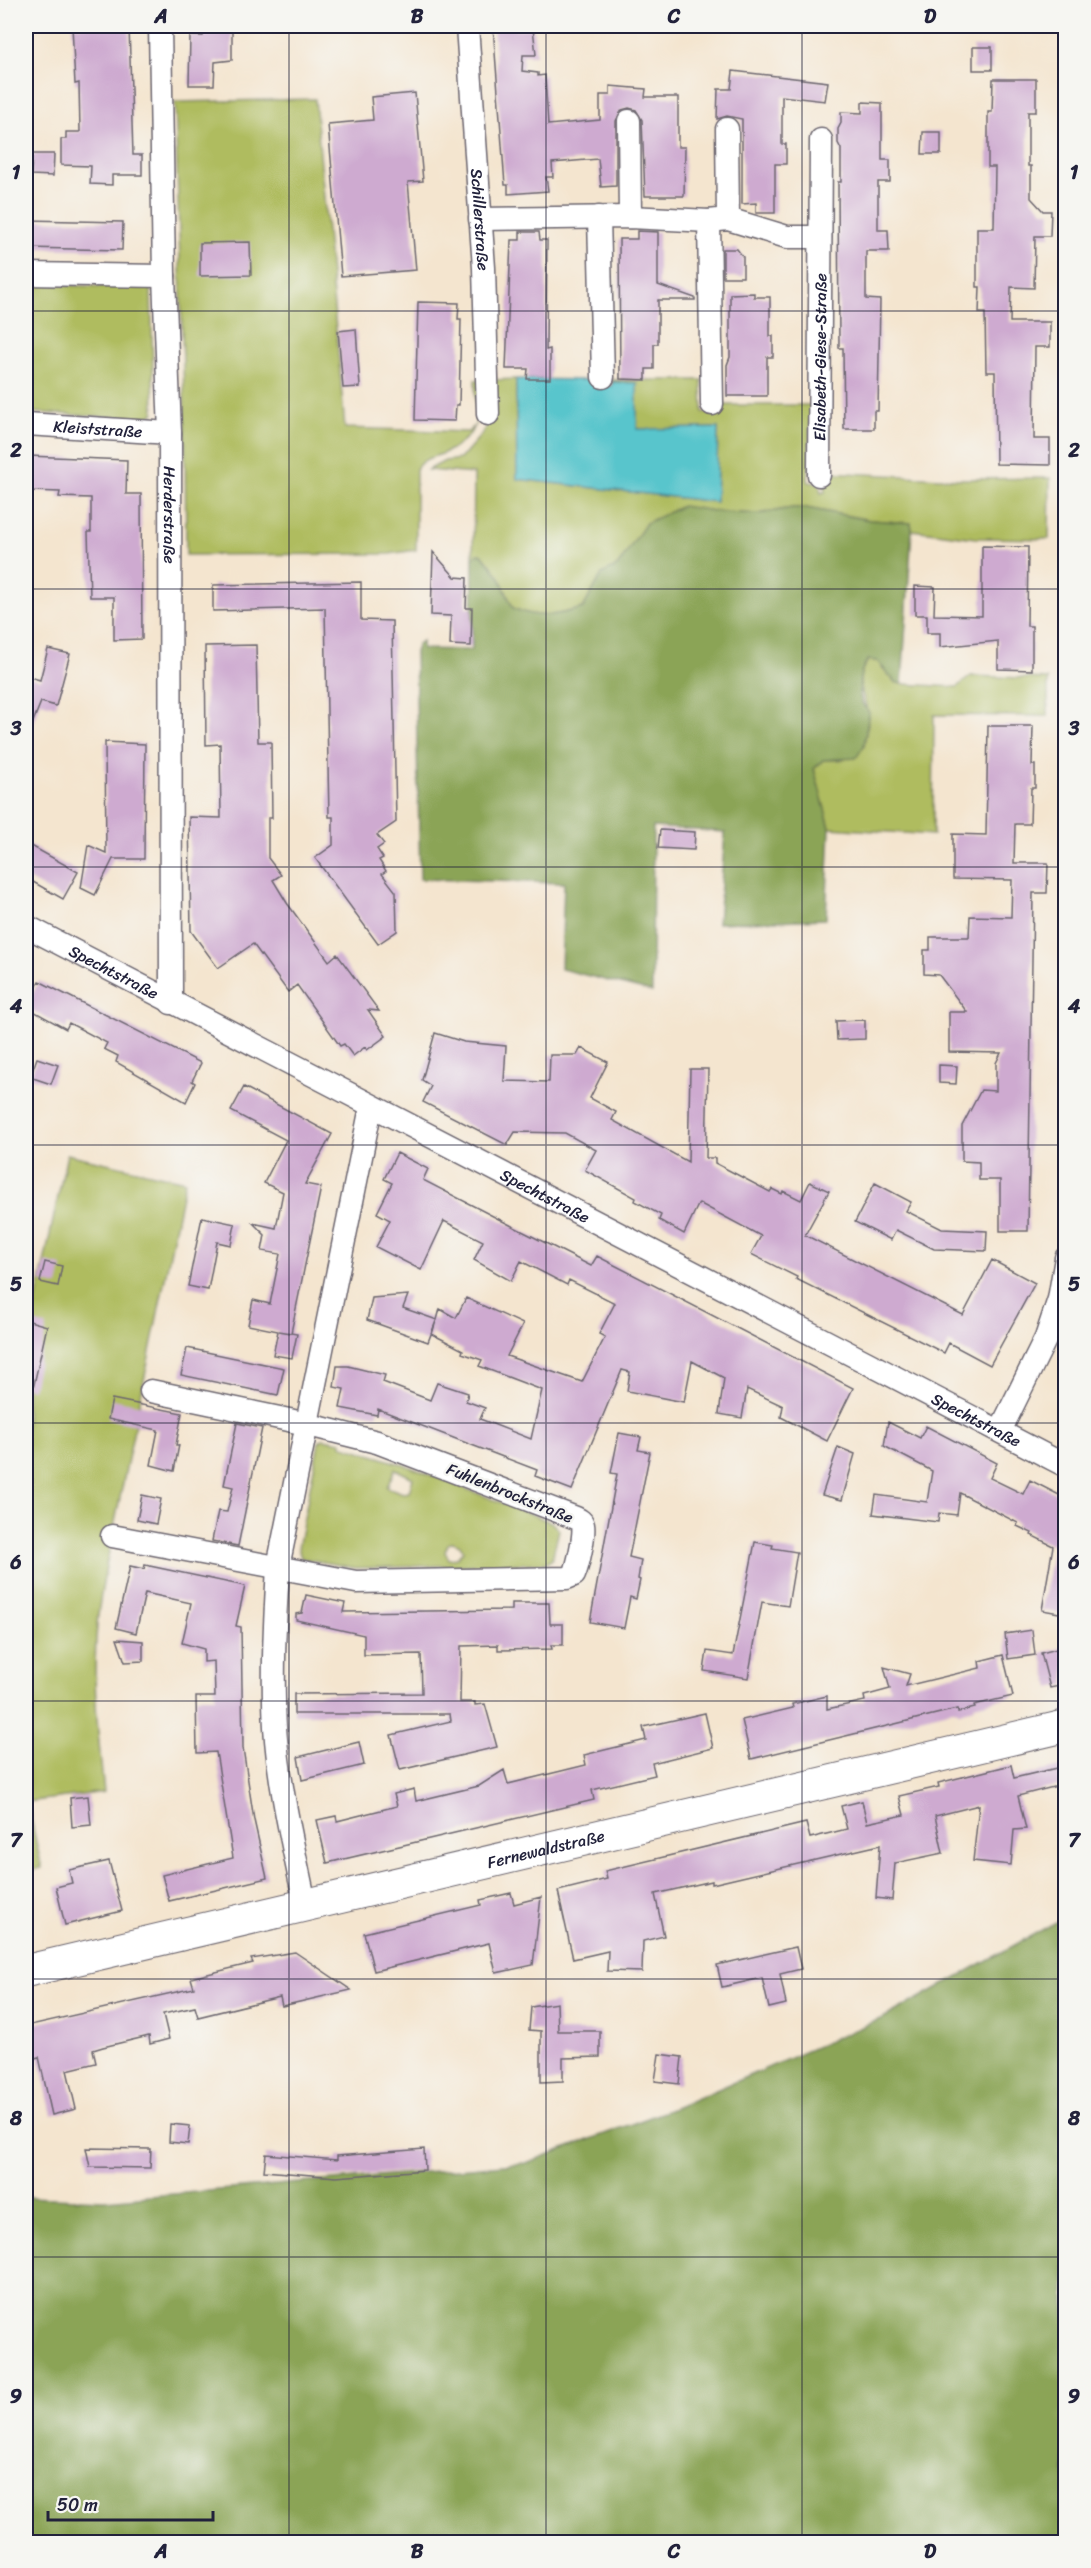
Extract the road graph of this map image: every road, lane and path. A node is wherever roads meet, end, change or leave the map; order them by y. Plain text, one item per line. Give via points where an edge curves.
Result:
1 (160, 26) edge
2 (467, 26) edge
3 (629, 121) dead end
4 (727, 129) dead end
5 (821, 140) dead end
6 (630, 217) junction
7 (599, 218) junction
8 (480, 219) junction
9 (718, 220) junction
10 (820, 237) junction
11 (26, 274) edge
12 (164, 276) junction
13 (603, 377) dead end
14 (712, 404) dead end
15 (488, 414) dead end
16 (26, 424) edge
17 (170, 433) junction
18 (819, 475) dead end
19 (26, 927) edge
20 (171, 1003) junction
21 (371, 1107) junction
22 (1065, 1258) edge
23 (151, 1391) dead end
24 (308, 1426) junction
25 (1000, 1431) junction
26 (1065, 1466) edge
27 (112, 1536) dead end
28 (278, 1567) junction
29 (1065, 1726) edge
30 (305, 1904) junction
31 (26, 1971) edge

1 - 12 street, Herderstraße
2 - 8 street, Schillerstraße
3 - 6 street
4 - 9 street
5 - 10 street, Elisabeth-Giese-Straße
6 - 7 street
6 - 9 street
7 - 8 street
7 - 13 street
8 - 15 street, Schillerstraße
9 - 10 street via 787,237
9 - 14 street
10 - 18 street, Elisabeth-Giese-Straße
11 - 12 street
12 - 17 street, Herderstraße
16 - 17 street, Kleiststraße
17 - 20 street, Herderstraße
19 - 20 street, Spechtstraße
20 - 21 street, Spechtstraße
21 - 24 street
21 - 25 street, Spechtstraße
22 - 25 street via 1059,1299 1046,1338
23 - 24 street, Fuhlenbrockstraße
24 - 28 street
24 - 28 street, Fuhlenbrockstraße via 377,1442 576,1518 583,1528 577,1568 567,1578 356,1582
25 - 26 street, Spechtstraße
27 - 28 street, Fuhlenbrockstraße
28 - 30 street via 275,1726 280,1777
29 - 30 street, Fernewaldstraße
30 - 31 street, Fernewaldstraße

